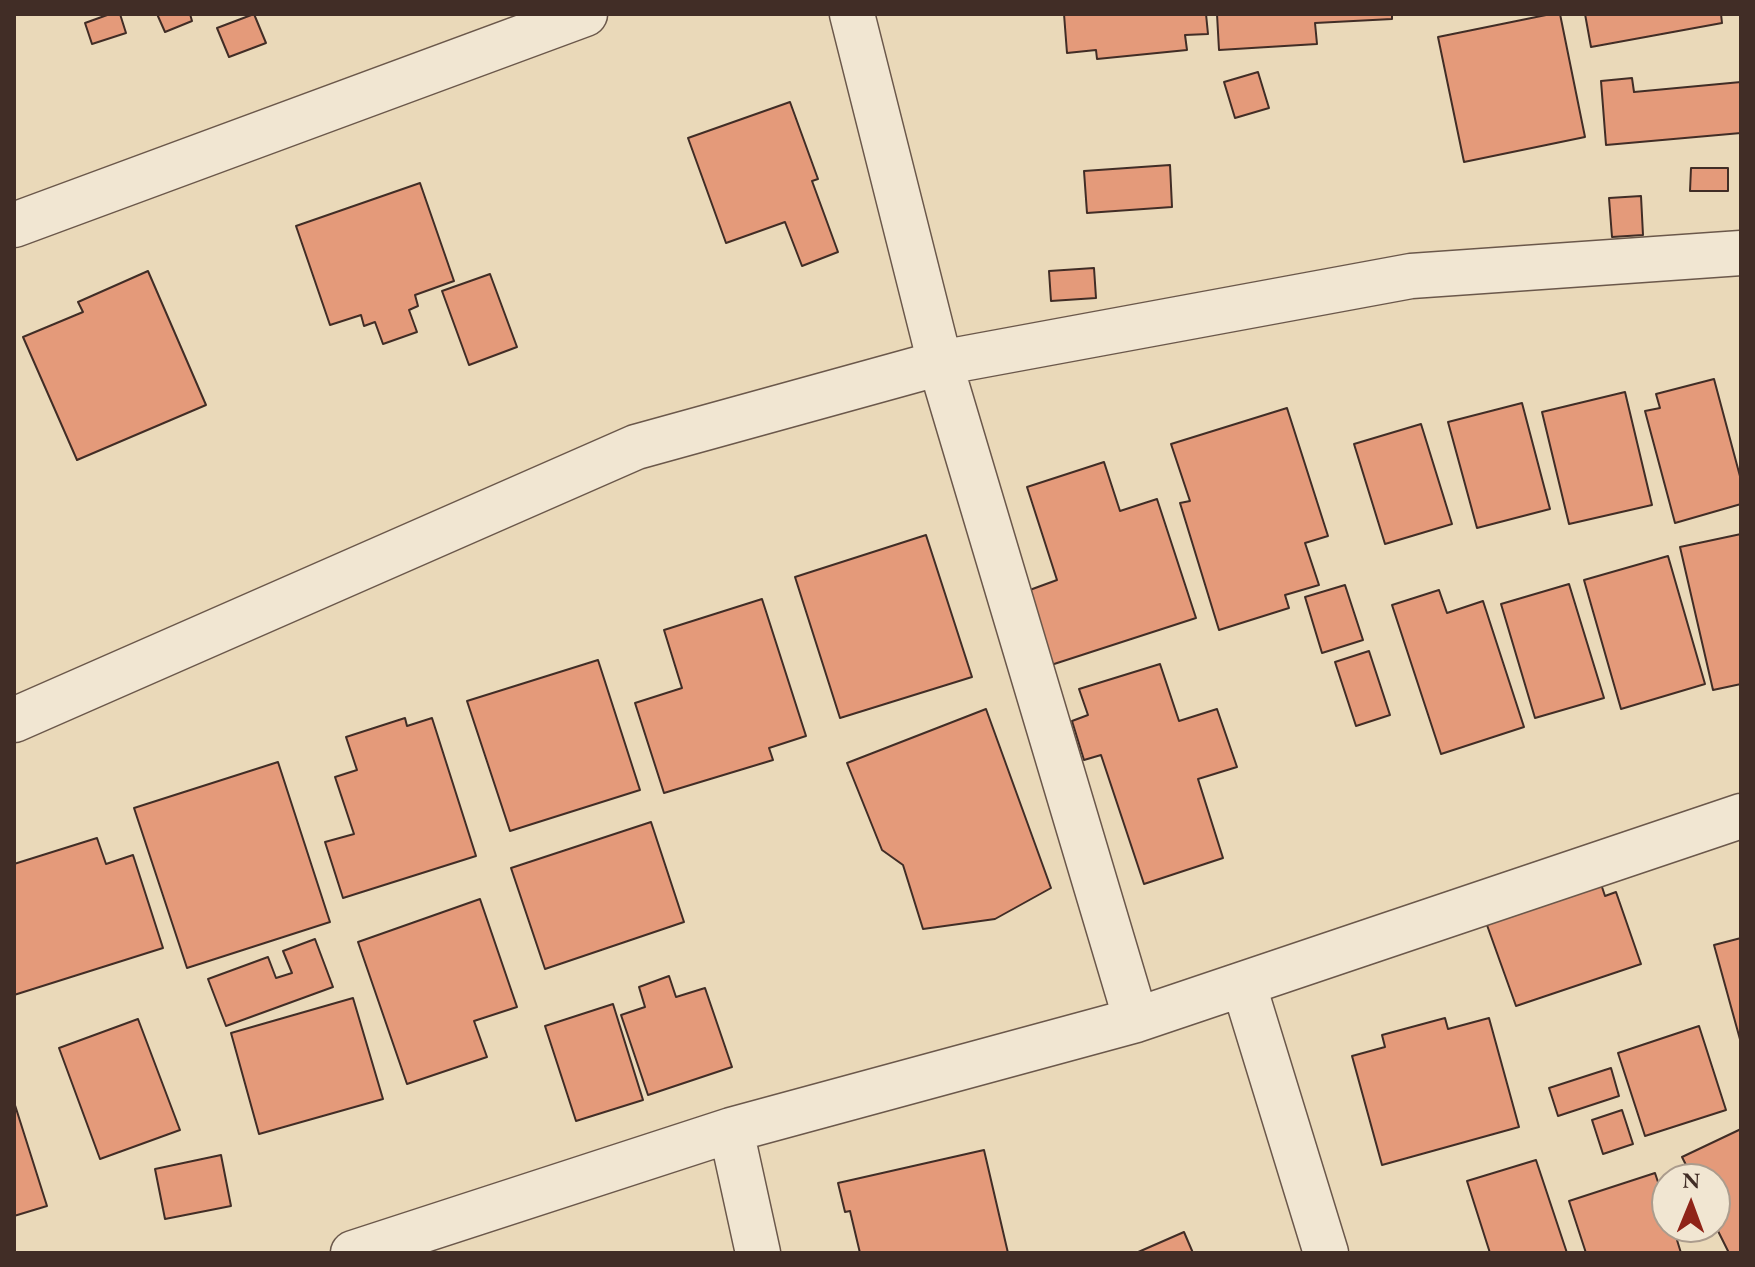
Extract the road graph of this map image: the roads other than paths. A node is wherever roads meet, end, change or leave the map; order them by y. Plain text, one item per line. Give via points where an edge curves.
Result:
1 (585, 14) edge
2 (852, 14) edge
3 (14, 225) edge
4 (1741, 253) edge
5 (940, 363) junction
6 (14, 720) edge
7 (1741, 816) edge
8 (1244, 986) junction
9 (1136, 1020) junction
10 (731, 1130) junction
11 (353, 1253) edge
12 (758, 1253) edge
13 (1326, 1253) edge

1 - 3 street
2 - 5 street
4 - 5 street via 1411,276
5 - 6 street via 636,447
5 - 9 street
7 - 8 street
8 - 9 street
8 - 13 street
9 - 10 street
10 - 11 street
10 - 12 street

